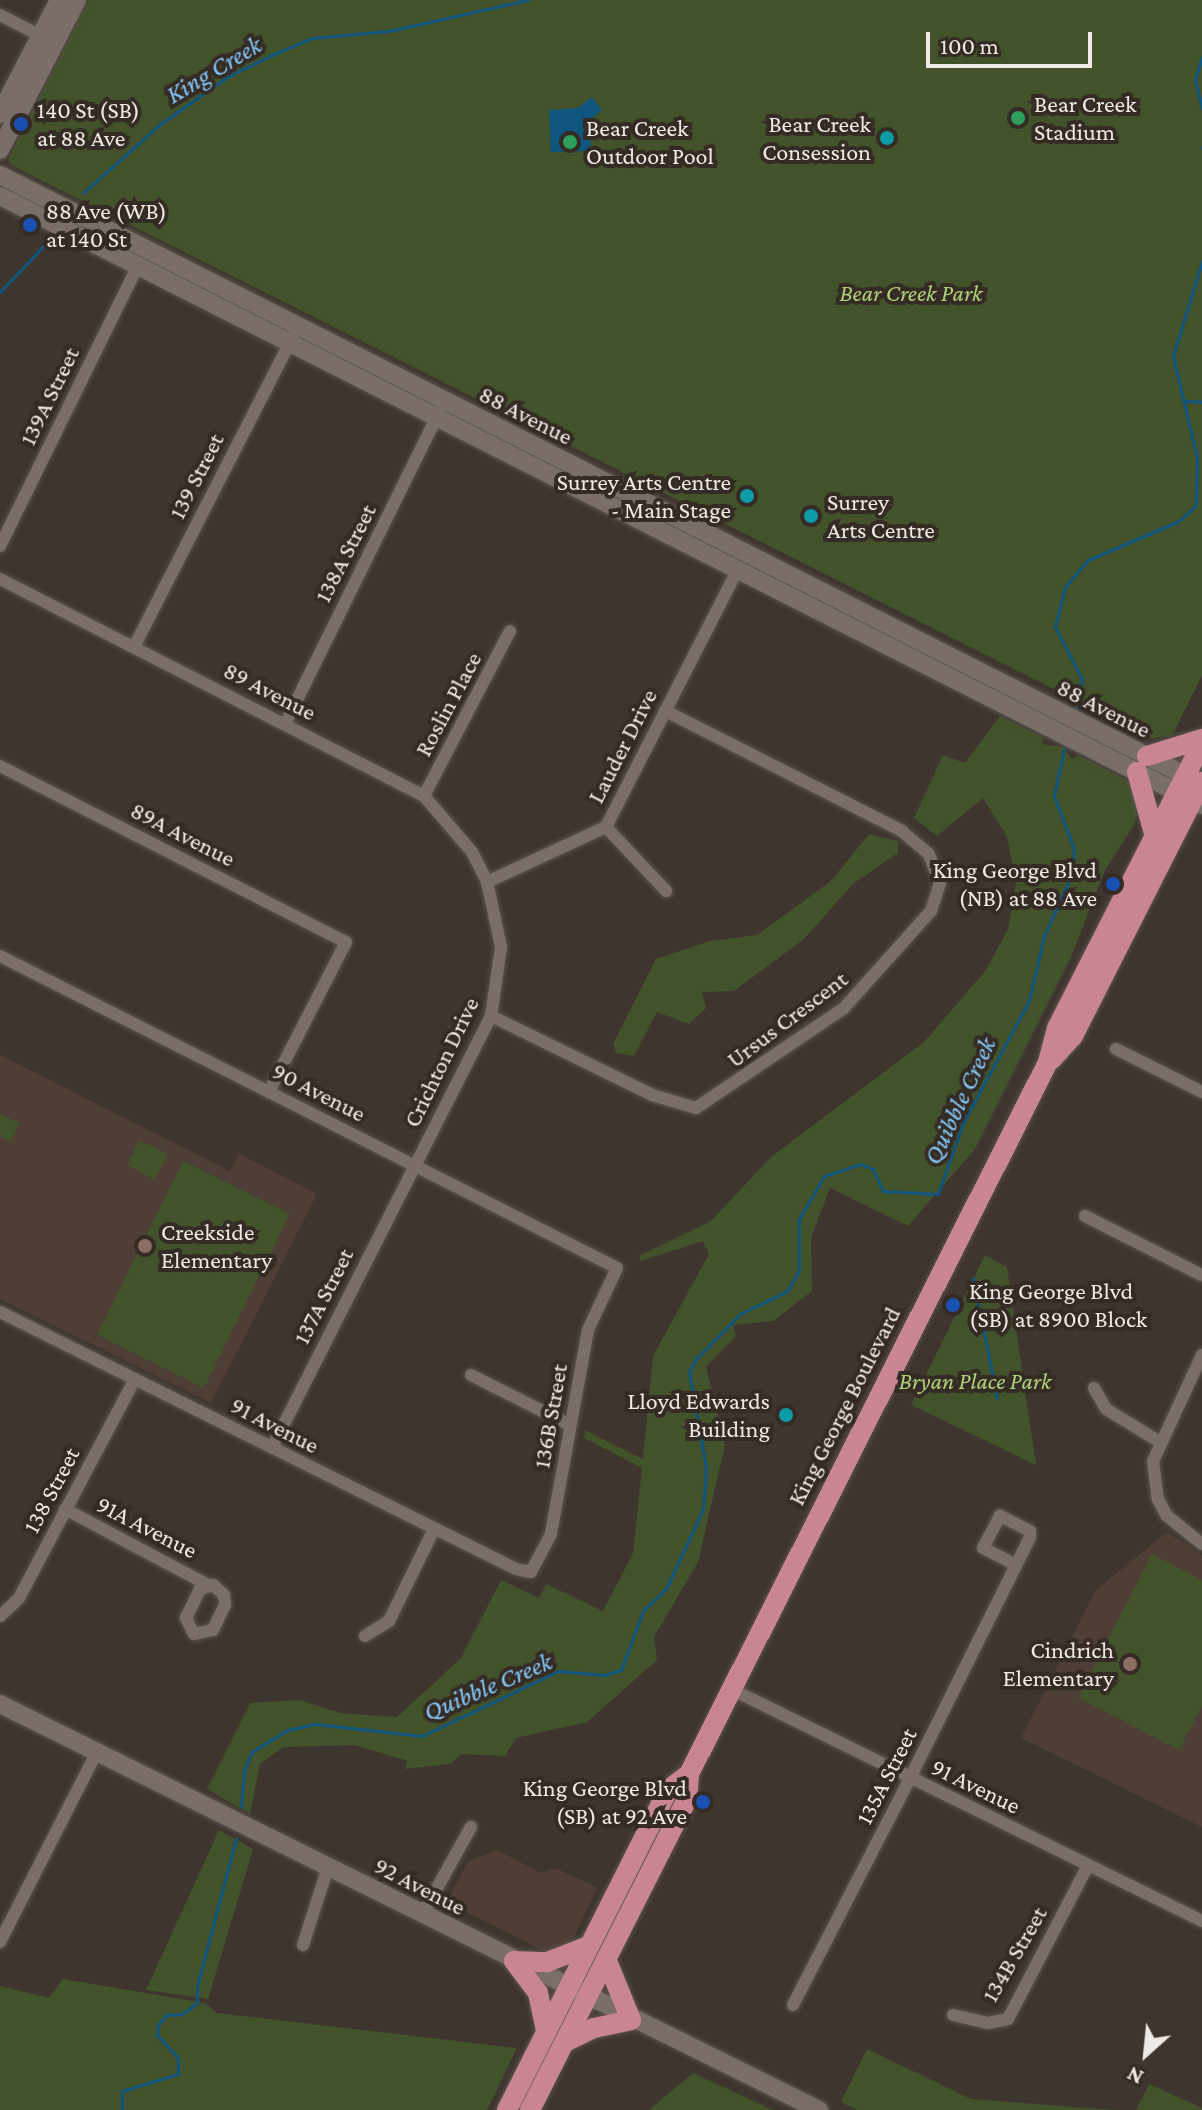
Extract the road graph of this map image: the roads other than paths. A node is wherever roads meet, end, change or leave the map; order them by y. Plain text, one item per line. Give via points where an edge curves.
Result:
1 (59, 0) edge
2 (77, 0) edge
3 (0, 15) edge
4 (48, 40) junction
5 (0, 114) edge
6 (0, 150) edge
7 (0, 175) edge
8 (0, 196) edge
9 (138, 266) junction
10 (294, 334) junction
11 (442, 409) junction
12 (0, 546) edge
13 (761, 561) junction
14 (738, 569) junction
15 (0, 579) edge
16 (510, 631) dead end
17 (134, 647) junction
18 (665, 711) junction
19 (285, 724) junction
20 (1070, 728) junction
21 (1202, 741) edge
22 (1142, 764) junction
23 (0, 766) edge
24 (1195, 789) edge
25 (424, 796) junction
26 (606, 827) junction
27 (1155, 837) junction
28 (487, 882) junction
29 (666, 891) dead end
30 (0, 956) edge
31 (491, 1016) junction
32 (1116, 1049) dead end
33 (1048, 1062) junction
34 (269, 1092) junction
35 (1202, 1092) edge
36 (414, 1165) junction
37 (1085, 1216) dead end
38 (617, 1268) joint
39 (1202, 1275) edge
40 (0, 1312) edge
41 (1202, 1355) edge
42 (471, 1375) dead end
43 (135, 1379) junction
44 (1094, 1388) dead end
45 (570, 1425) junction
46 (1158, 1441) junction
47 (272, 1448) junction
48 (65, 1509) junction
49 (434, 1529) junction
50 (1202, 1544) edge
51 (1016, 1565) dead end
52 (531, 1572) joint
53 (208, 1585) dead end
54 (0, 1616) edge
55 (365, 1636) dead end
56 (731, 1689) junction
57 (0, 1704) edge
58 (97, 1752) junction
59 (689, 1774) junction
60 (910, 1778) junction
61 (471, 1827) dead end
62 (1088, 1865) junction
63 (328, 1867) junction
64 (422, 1915) junction
65 (1202, 1921) edge
66 (0, 1942) edge
67 (303, 1945) dead end
68 (589, 1946) junction
69 (514, 1961) junction
70 (607, 1961) junction
71 (568, 1987) junction
72 (587, 1998) junction
73 (793, 2005) dead end
74 (953, 2015) dead end
75 (631, 2020) junction
76 (546, 2031) junction
77 (565, 2042) junction
78 (507, 2110) edge
79 (530, 2110) edge
80 (819, 2110) edge

1 - 4 main road
2 - 4 main road
3 - 4 street
4 - 5 main road
4 - 6 main road
7 - 10 main road, 88 Avenue
8 - 9 main road, 88 Avenue
9 - 10 main road, 88 Avenue
9 - 12 street, 139A Street
10 - 11 main road, 88 Avenue
10 - 17 street, 139 Street
11 - 13 main road, 88 Avenue
11 - 14 main road, 88 Avenue
11 - 19 street, 138A Street
13 - 14 main road
13 - 20 main road, 88 Avenue
14 - 18 street, Lauder Drive
14 - 20 main road, 88 Avenue
15 - 17 street, 89 Avenue
16 - 25 street, Roslin Place
17 - 19 street, 89 Avenue
18 - 26 street, Lauder Drive
18 - 31 street, Ursus Crescent via 902,831 929,854 940,883 931,911 843,1009 696,1108 652,1095
19 - 25 street, 89 Avenue
20 - 22 main road, 88 Avenue
21 - 22 main road
21 - 24 main road, King George Boulevard
22 - 24 main road, 88 Avenue
22 - 27 main road
23 - 34 street, 89A Avenue via 346,942
24 - 27 main road, King George Boulevard
24 - 33 main road, King George Boulevard via 1073,1036
25 - 28 street, 89 Avenue via 472,852
26 - 28 street, Lauder Drive
26 - 29 street
27 - 33 main road, King George Boulevard via 1057,1028
28 - 31 street, Crichton Drive via 501,947
30 - 34 street, 90 Avenue
31 - 36 street, Crichton Drive
32 - 35 street
33 - 56 main road, King George Boulevard
34 - 36 street, 90 Avenue
36 - 38 street, 90 Avenue
36 - 47 street, 137A Street
37 - 39 street
38 - 45 street, 136B Street via 588,1330
40 - 43 street, 91 Avenue
41 - 46 street
42 - 45 street
43 - 47 street, 91 Avenue
43 - 48 street, 138 Street
44 - 46 street via 1106,1409
45 - 52 street, 136B Street via 551,1534
46 - 50 street via 1154,1481 1166,1515
47 - 49 street, 91 Avenue
48 - 53 street, 91A Avenue
48 - 54 street, 138 Street via 19,1598
49 - 52 street, 91 Avenue
49 - 55 street via 389,1621
51 - 60 street, 135A Street
56 - 59 main road, King George Boulevard
56 - 60 street, 91 Avenue
57 - 58 main road, 92 Avenue
58 - 63 main road, 92 Avenue
58 - 66 street
59 - 68 main road, King George Boulevard via 668,1790
59 - 70 main road, King George Boulevard via 687,1799
60 - 62 street, 91 Avenue
60 - 73 street, 135A Street
61 - 64 street
62 - 65 street, 91 Avenue
62 - 74 street, 134B Street via 1008,2019 988,2023
63 - 64 main road, 92 Avenue
63 - 67 street
64 - 69 main road, 92 Avenue
68 - 69 main road via 547,1962
68 - 71 main road, King George Boulevard
69 - 71 main road, 92 Avenue
69 - 76 main road via 538,1993
70 - 72 main road, King George Boulevard
70 - 75 main road
71 - 72 main road, 92 Avenue
71 - 76 main road, King George Boulevard
72 - 75 main road, 92 Avenue
72 - 77 main road, King George Boulevard
75 - 77 main road via 594,2028
75 - 80 main road, 92 Avenue
76 - 78 main road, King George Boulevard
77 - 79 main road, King George Boulevard

